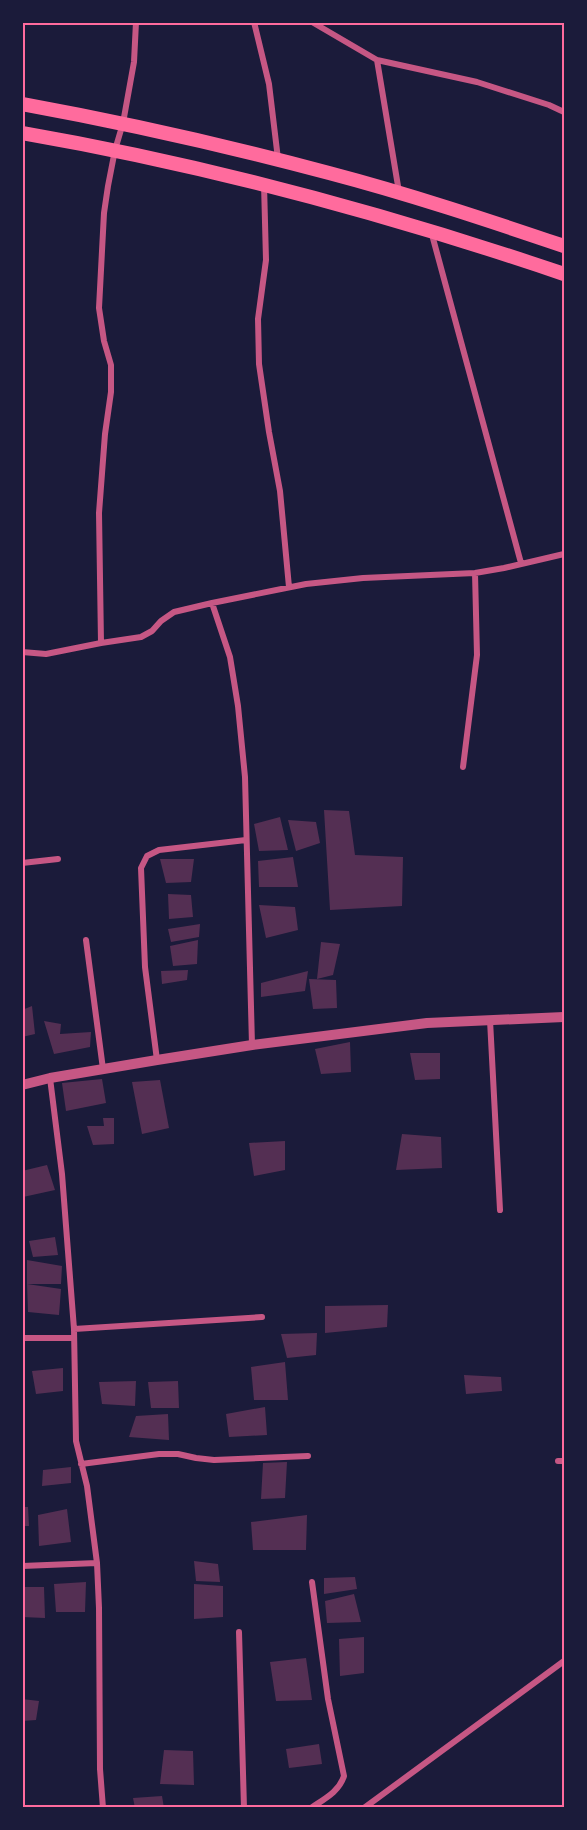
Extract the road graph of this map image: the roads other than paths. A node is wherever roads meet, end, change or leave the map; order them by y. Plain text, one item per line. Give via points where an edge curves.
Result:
1 (136, 22) edge
2 (255, 22) edge
3 (312, 22) edge
4 (377, 60) junction
5 (22, 104) edge
6 (564, 112) edge
7 (123, 123) junction
8 (22, 133) edge
9 (115, 150) junction
10 (278, 159) junction
11 (264, 184) junction
12 (399, 193) junction
13 (431, 231) junction
14 (564, 246) edge
15 (564, 274) edge
16 (564, 554) edge
17 (521, 563) junction
18 (475, 573) junction
19 (289, 587) junction
20 (212, 603) junction
21 (101, 643) junction
22 (22, 652) edge
23 (463, 767) dead end
24 (246, 840) junction
25 (58, 859) dead end
26 (22, 863) edge
27 (86, 940) dead end
28 (564, 1017) edge
29 (490, 1020) junction
30 (252, 1045) junction
31 (157, 1060) junction
32 (103, 1069) junction
33 (50, 1078) junction
34 (22, 1086) edge
35 (500, 1210) dead end
36 (262, 1317) dead end
37 (74, 1329) junction
38 (22, 1338) edge
39 (74, 1338) junction
40 (308, 1456) dead end
41 (81, 1464) junction
42 (97, 1563) junction
43 (22, 1566) edge
44 (312, 1582) dead end
45 (239, 1632) dead end
46 (564, 1660) edge
47 (103, 1808) edge
48 (244, 1808) edge
49 (311, 1808) edge
50 (364, 1808) edge

1 - 7 street via 134,62
2 - 10 street via 269,84
3 - 4 street
4 - 6 street via 477,82
4 - 12 street
5 - 7 main road
7 - 9 street
7 - 10 main road
8 - 9 main road
9 - 11 main road
9 - 21 street via 104,213 99,308 111,365 99,513
10 - 12 main road
11 - 13 main road
11 - 19 street via 266,260 258,319 259,364 280,491
12 - 14 main road
13 - 15 main road
13 - 17 street
16 - 17 street
17 - 18 street
18 - 19 street via 363,578
18 - 23 street via 477,655
19 - 20 street
20 - 21 street via 174,612 141,637
20 - 24 street via 230,657 238,706
21 - 22 street via 46,654
24 - 30 street
24 - 31 street via 159,850 147,856 141,868 145,967
25 - 26 street
27 - 32 street
28 - 29 street
29 - 30 street via 427,1023
29 - 35 street
30 - 31 street
31 - 32 street
32 - 33 street
33 - 34 street
33 - 37 street
36 - 37 street
37 - 39 street
38 - 39 street
39 - 41 street via 76,1441
40 - 41 street via 214,1460 159,1454
41 - 42 street
42 - 43 street
42 - 47 street
44 - 49 street via 328,1699 344,1776 341,1785
45 - 48 street
46 - 50 street

